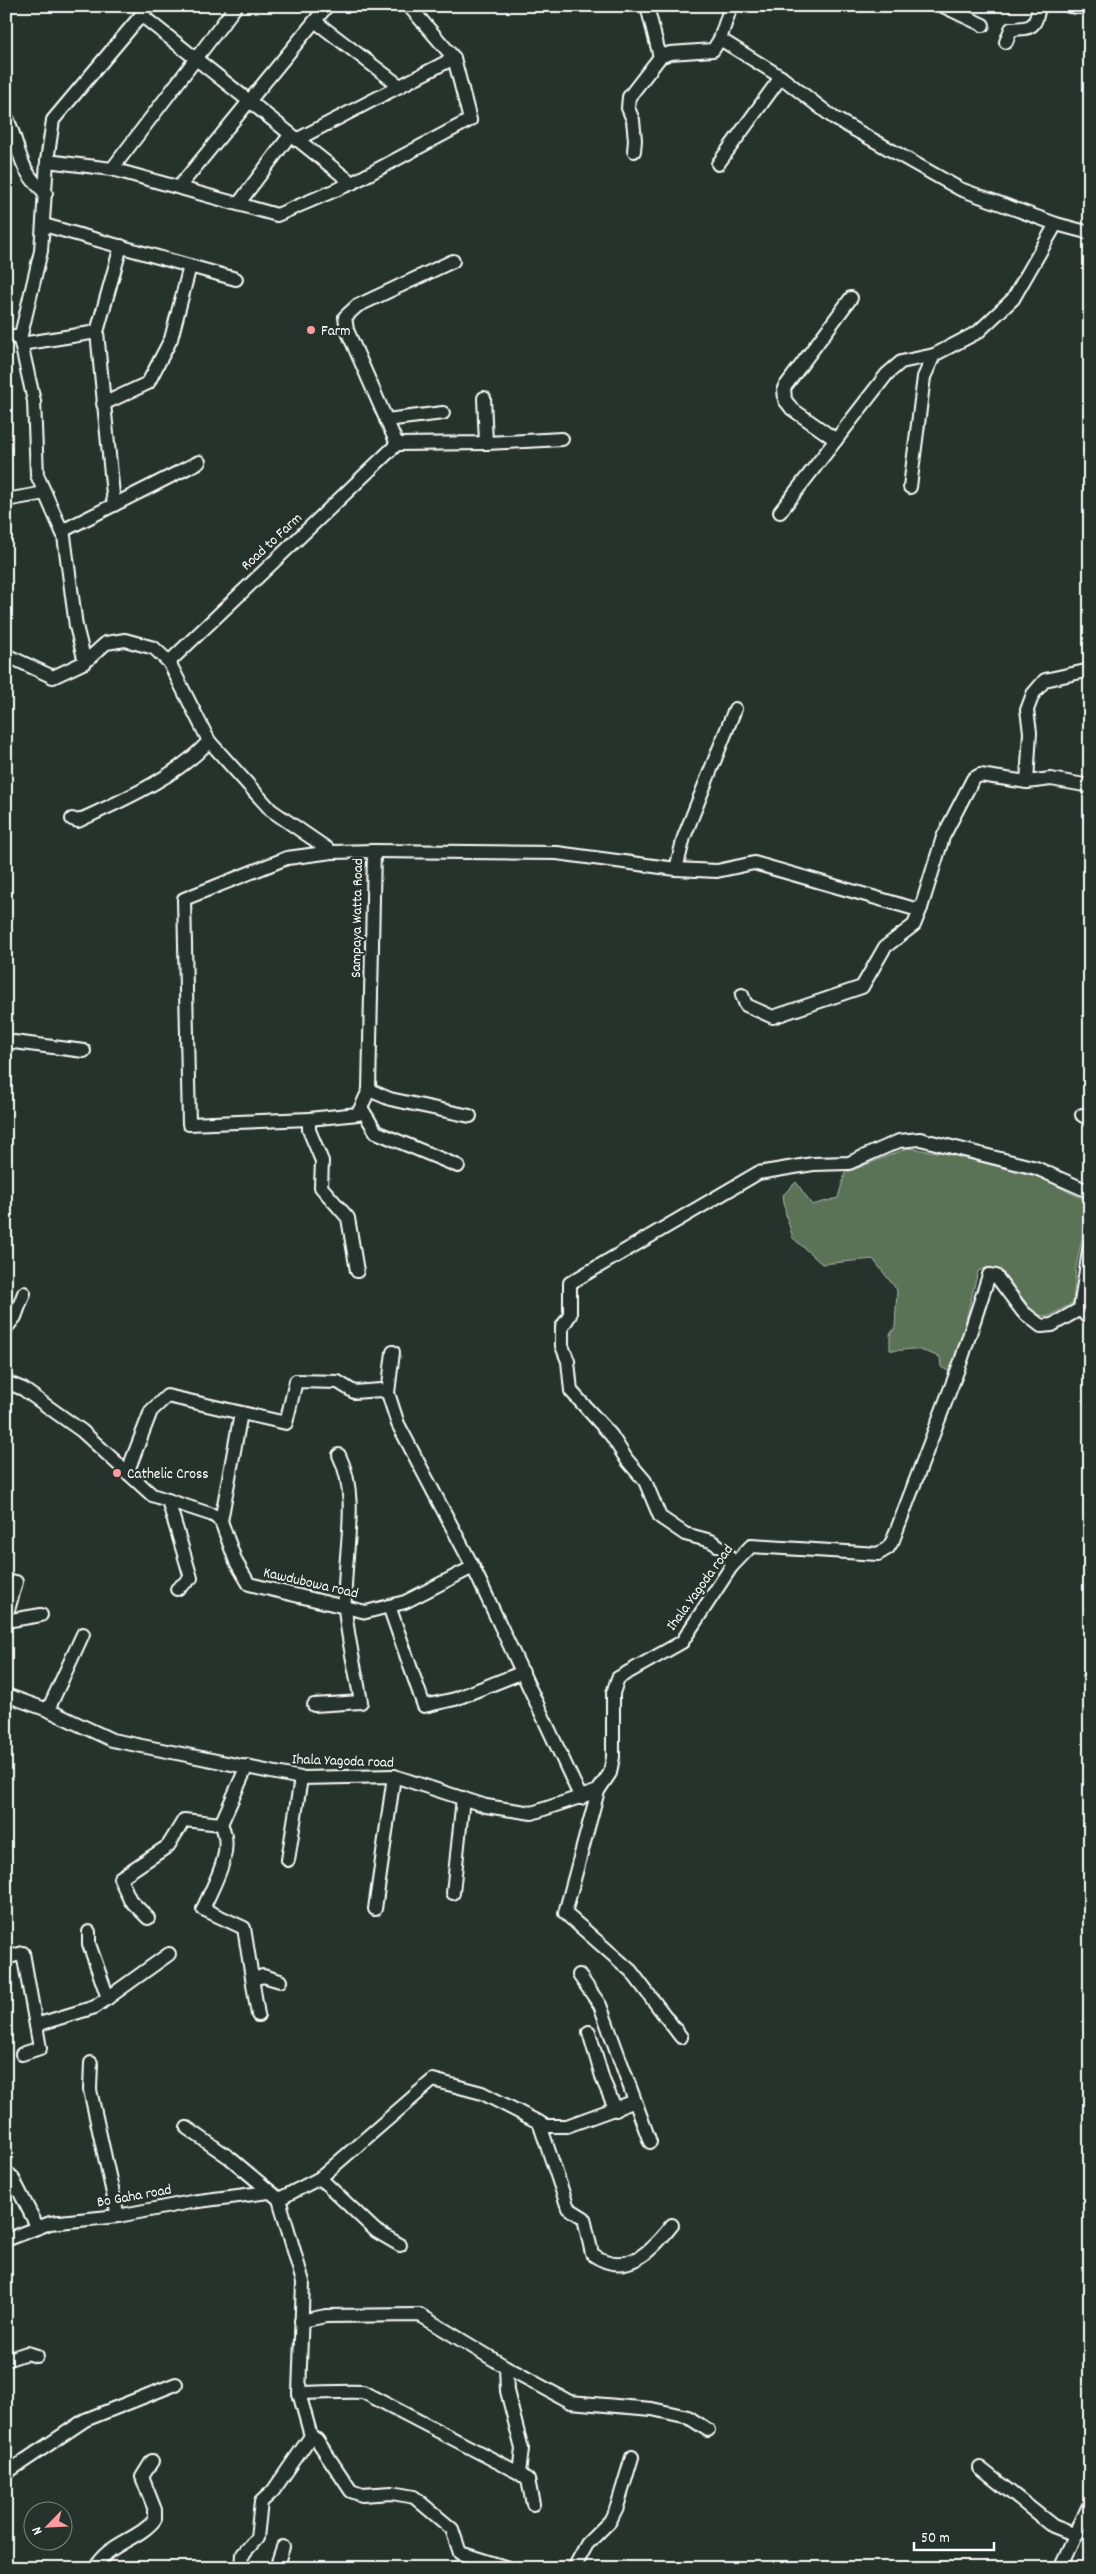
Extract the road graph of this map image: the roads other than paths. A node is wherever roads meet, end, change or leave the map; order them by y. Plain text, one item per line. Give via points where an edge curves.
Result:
1 (236, 6) edge
2 (327, 6) edge
3 (409, 6) edge
4 (647, 6) edge
5 (731, 6) edge
6 (943, 6) edge
7 (1039, 6) edge
8 (1069, 6) edge
9 (1090, 8) edge
10 (145, 11) edge
11 (316, 22) junction
12 (983, 25) dead end
13 (720, 39) junction
14 (1006, 42) dead end
15 (660, 57) junction
16 (454, 58) junction
17 (194, 59) junction
18 (781, 77) junction
19 (400, 86) junction
20 (249, 99) junction
21 (6, 116) edge
22 (293, 138) junction
23 (634, 151) dead end
24 (47, 161) junction
25 (718, 164) dead end
26 (112, 169) junction
27 (352, 183) junction
28 (179, 188) junction
29 (46, 193) junction
30 (239, 203) junction
31 (1056, 224) junction
32 (44, 225) junction
33 (1090, 233) edge
34 (121, 246) junction
35 (453, 261) dead end
36 (190, 266) junction
37 (236, 279) dead end
38 (850, 298) dead end
39 (97, 332) junction
40 (6, 334) edge
41 (20, 341) junction
42 (934, 355) junction
43 (484, 398) dead end
44 (103, 404) junction
45 (443, 413) dead end
46 (386, 420) junction
47 (562, 438) dead end
48 (836, 440) junction
49 (486, 443) junction
50 (397, 444) junction
51 (199, 462) dead end
52 (910, 487) dead end
53 (45, 493) junction
54 (6, 500) edge
55 (114, 505) junction
56 (780, 512) dead end
57 (62, 531) junction
58 (6, 654) edge
59 (85, 662) junction
60 (169, 662) junction
61 (1090, 670) edge
62 (735, 709) dead end
63 (209, 741) junction
64 (1027, 782) junction
65 (1090, 786) edge
66 (72, 819) dead end
67 (374, 851) junction
68 (332, 852) junction
69 (676, 869) junction
70 (921, 908) junction
71 (742, 995) dead end
72 (6, 1041) edge
73 (84, 1051) dead end
74 (369, 1090) junction
75 (362, 1109) junction
76 (470, 1116) dead end
77 (309, 1119) junction
78 (458, 1166) dead end
79 (1090, 1192) edge
80 (1090, 1244) edge
81 (356, 1270) dead end
82 (24, 1293) dead end
83 (1080, 1309) junction
84 (1090, 1320) edge
85 (6, 1328) edge
86 (393, 1352) dead end
87 (6, 1382) edge
88 (388, 1393) junction
89 (241, 1413) junction
90 (339, 1456) dead end
91 (127, 1473) junction
92 (168, 1500) junction
93 (221, 1521) junction
94 (473, 1567) junction
95 (730, 1567) junction
96 (16, 1582) dead end
97 (178, 1589) dead end
98 (389, 1606) junction
99 (345, 1607) junction
100 (41, 1615) dead end
101 (6, 1617) edge
102 (6, 1621) edge
103 (83, 1634) dead end
104 (523, 1672) junction
105 (6, 1695) edge
106 (314, 1705) dead end
107 (48, 1710) junction
108 (247, 1766) junction
109 (394, 1776) junction
110 (301, 1778) junction
111 (598, 1790) junction
112 (463, 1798) junction
113 (582, 1798) junction
114 (221, 1824) junction
115 (288, 1860) dead end
116 (453, 1893) dead end
117 (375, 1909) dead end
118 (148, 1918) dead end
119 (89, 1932) dead end
120 (169, 1954) dead end
121 (6, 1958) edge
122 (579, 1975) dead end
123 (253, 1979) junction
124 (280, 1981) dead end
125 (108, 1998) junction
126 (258, 2015) dead end
127 (36, 2025) junction
128 (589, 2032) dead end
129 (681, 2037) dead end
130 (22, 2054) dead end
131 (92, 2063) dead end
132 (633, 2102) junction
133 (616, 2110) junction
134 (539, 2122) junction
135 (187, 2128) dead end
136 (650, 2142) dead end
137 (6, 2172) edge
138 (320, 2178) junction
139 (274, 2196) junction
140 (118, 2216) junction
141 (672, 2225) dead end
142 (37, 2226) junction
143 (6, 2240) edge
144 (400, 2245) dead end
145 (301, 2321) junction
146 (37, 2356) dead end
147 (6, 2360) edge
148 (506, 2367) junction
149 (176, 2384) dead end
150 (299, 2392) junction
151 (708, 2430) dead end
152 (311, 2436) junction
153 (632, 2457) dead end
154 (152, 2461) dead end
155 (980, 2468) dead end
156 (6, 2473) edge
157 (519, 2473) junction
158 (1090, 2503) edge
159 (533, 2504) dead end
160 (1076, 2535) junction
161 (283, 2547) dead end
162 (95, 2568) edge
163 (242, 2568) edge
164 (276, 2568) edge
165 (508, 2568) edge
166 (574, 2568) edge
167 (1060, 2568) edge

1 - 17 street
2 - 11 street
3 - 16 street
4 - 15 street
5 - 13 street
6 - 12 street
7 - 14 street via 1036,22 1030,28 1011,29
8 - 9 street
10 - 17 street
10 - 24 street via 53,120
11 - 19 street
11 - 20 street
13 - 15 street via 713,50 670,53
13 - 18 street
15 - 23 street via 629,97
16 - 19 street
16 - 27 street via 470,120
17 - 20 street
17 - 26 street
18 - 25 street
18 - 31 street via 834,118 960,190
19 - 22 street
20 - 22 street
20 - 28 street
21 - 29 street via 26,172 33,183
22 - 27 street
22 - 30 street
24 - 26 street
24 - 29 street
26 - 28 street
27 - 30 street via 277,215
28 - 30 street
29 - 32 street
31 - 33 street
31 - 42 street via 1013,299 978,332
32 - 34 street
32 - 41 street
34 - 36 street
34 - 39 street
35 - 46 street via 358,306 346,316 347,330
36 - 37 street
36 - 44 street via 172,339 148,383
38 - 48 street via 784,388 785,400 792,409
39 - 41 street
39 - 44 street
40 - 41 street
41 - 53 street via 34,401 37,475
42 - 48 street via 901,362 887,374
42 - 52 street via 924,377
43 - 49 street
44 - 55 street
45 - 46 street
46 - 50 street
47 - 49 street
48 - 56 street
49 - 50 street
50 - 60 street, Road to Farm
51 - 55 street
53 - 54 street
53 - 57 street
55 - 57 street
57 - 59 street via 76,626
58 - 59 street, Sampaya Watta Road via 53,676
59 - 60 street, Sampaya Watta Road via 106,643 125,640 154,648
60 - 63 street, Sampaya Watta Road
61 - 64 street via 1045,680 1033,694 1027,710 1030,732
62 - 69 street via 684,837
63 - 66 street via 198,754 132,796 78,821
63 - 68 street, Sampaya Watta Road via 271,810
64 - 65 street via 1051,779
64 - 70 street via 988,775 973,779 943,837
67 - 68 street, Sampaya Watta Road
67 - 69 street via 557,853
67 - 74 street, Sampaya Watta Road
68 - 77 street via 287,858 184,899 189,1124
69 - 70 street via 717,871 754,863 915,909
70 - 71 street via 914,925 885,947 862,987 773,1017 746,1005
72 - 73 street
74 - 75 street, Sampaya Watta Road
74 - 76 street via 390,1100
75 - 77 street via 358,1114
75 - 78 street via 376,1132
77 - 81 street via 309,1130 322,1161 321,1187 348,1218
79 - 95 street via 1036,1168 920,1139 899,1140 849,1162 758,1173 570,1283 570,1315 562,1327 562,1336 571,1391 611,1435 646,1482 660,1517 685,1534 711,1541 725,1550
80 - 83 street
82 - 85 street via 16,1317
83 - 84 street
83 - 95 street, Ihala Yagoda road via 1052,1325 1041,1326 1024,1312 996,1276 989,1275 961,1362 888,1548 878,1554 751,1546
86 - 88 street
87 - 91 street via 23,1389 82,1431
88 - 89 street via 382,1390 354,1392 338,1382 296,1381 286,1424
88 - 94 street via 398,1424
89 - 91 street via 167,1396 151,1411
89 - 93 street
90 - 99 street via 347,1471 349,1504
91 - 92 street via 152,1495
92 - 93 street via 213,1515
92 - 97 street via 191,1578
93 - 99 street, Kawdubowa road via 236,1562 249,1584
94 - 98 street, Kawdubowa road via 405,1602
94 - 104 street
95 - 111 street, Ihala Yagoda road via 682,1642 618,1678 613,1693 613,1758 610,1773
96 - 101 street
98 - 99 street, Kawdubowa road via 366,1612
98 - 104 street via 424,1706 455,1699
99 - 106 street via 361,1702
100 - 102 street
103 - 107 street
104 - 113 street
105 - 107 street, Ihala Yagoda road
107 - 108 street, Ihala Yagoda road via 112,1740
108 - 110 street, Ihala Yagoda road
108 - 114 street
109 - 110 street, Ihala Yagoda road
109 - 112 street, Ihala Yagoda road
109 - 117 street
110 - 115 street
111 - 113 street, Ihala Yagoda road
111 - 129 street via 565,1913 631,1971
112 - 113 street, Ihala Yagoda road via 486,1806 532,1813
112 - 116 street
114 - 118 street via 184,1820 168,1846 120,1878 130,1900
114 - 123 street via 226,1834 226,1850 203,1909 244,1928
119 - 125 street
120 - 125 street
121 - 127 street via 23,1953
122 - 132 street via 600,2006
123 - 124 street via 263,1976
123 - 126 street
125 - 127 street via 95,2007
127 - 130 street via 40,2048
128 - 133 street
131 - 140 street via 90,2090
132 - 133 street
132 - 136 street
133 - 134 street via 567,2126 546,2126
134 - 138 street, Bo Gaha road via 482,2093 433,2080
134 - 141 street via 568,2208 584,2218 592,2254 604,2263 633,2262 654,2249
135 - 139 street via 230,2158
137 - 142 street via 12,2177
138 - 139 street, Bo Gaha road
138 - 144 street via 376,2231
139 - 140 street, Bo Gaha road via 191,2202
139 - 145 street via 302,2282
140 - 142 street, Bo Gaha road
142 - 143 street, Bo Gaha road
145 - 148 street via 326,2316 420,2315
145 - 150 street
146 - 147 street via 27,2353
148 - 151 street via 570,2402 652,2409 688,2417
148 - 157 street via 507,2391 522,2449
149 - 156 street via 85,2420
150 - 152 street
150 - 157 street via 363,2392
152 - 163 street via 273,2491 261,2502 257,2538 243,2554
152 - 165 street via 318,2440 351,2491 362,2496 392,2493 414,2497 452,2528 460,2553
153 - 166 street via 610,2521 587,2544
154 - 162 street via 142,2477 155,2518 101,2559
155 - 160 street via 1053,2526
157 - 159 street via 528,2480
158 - 160 street
160 - 167 street
161 - 164 street

